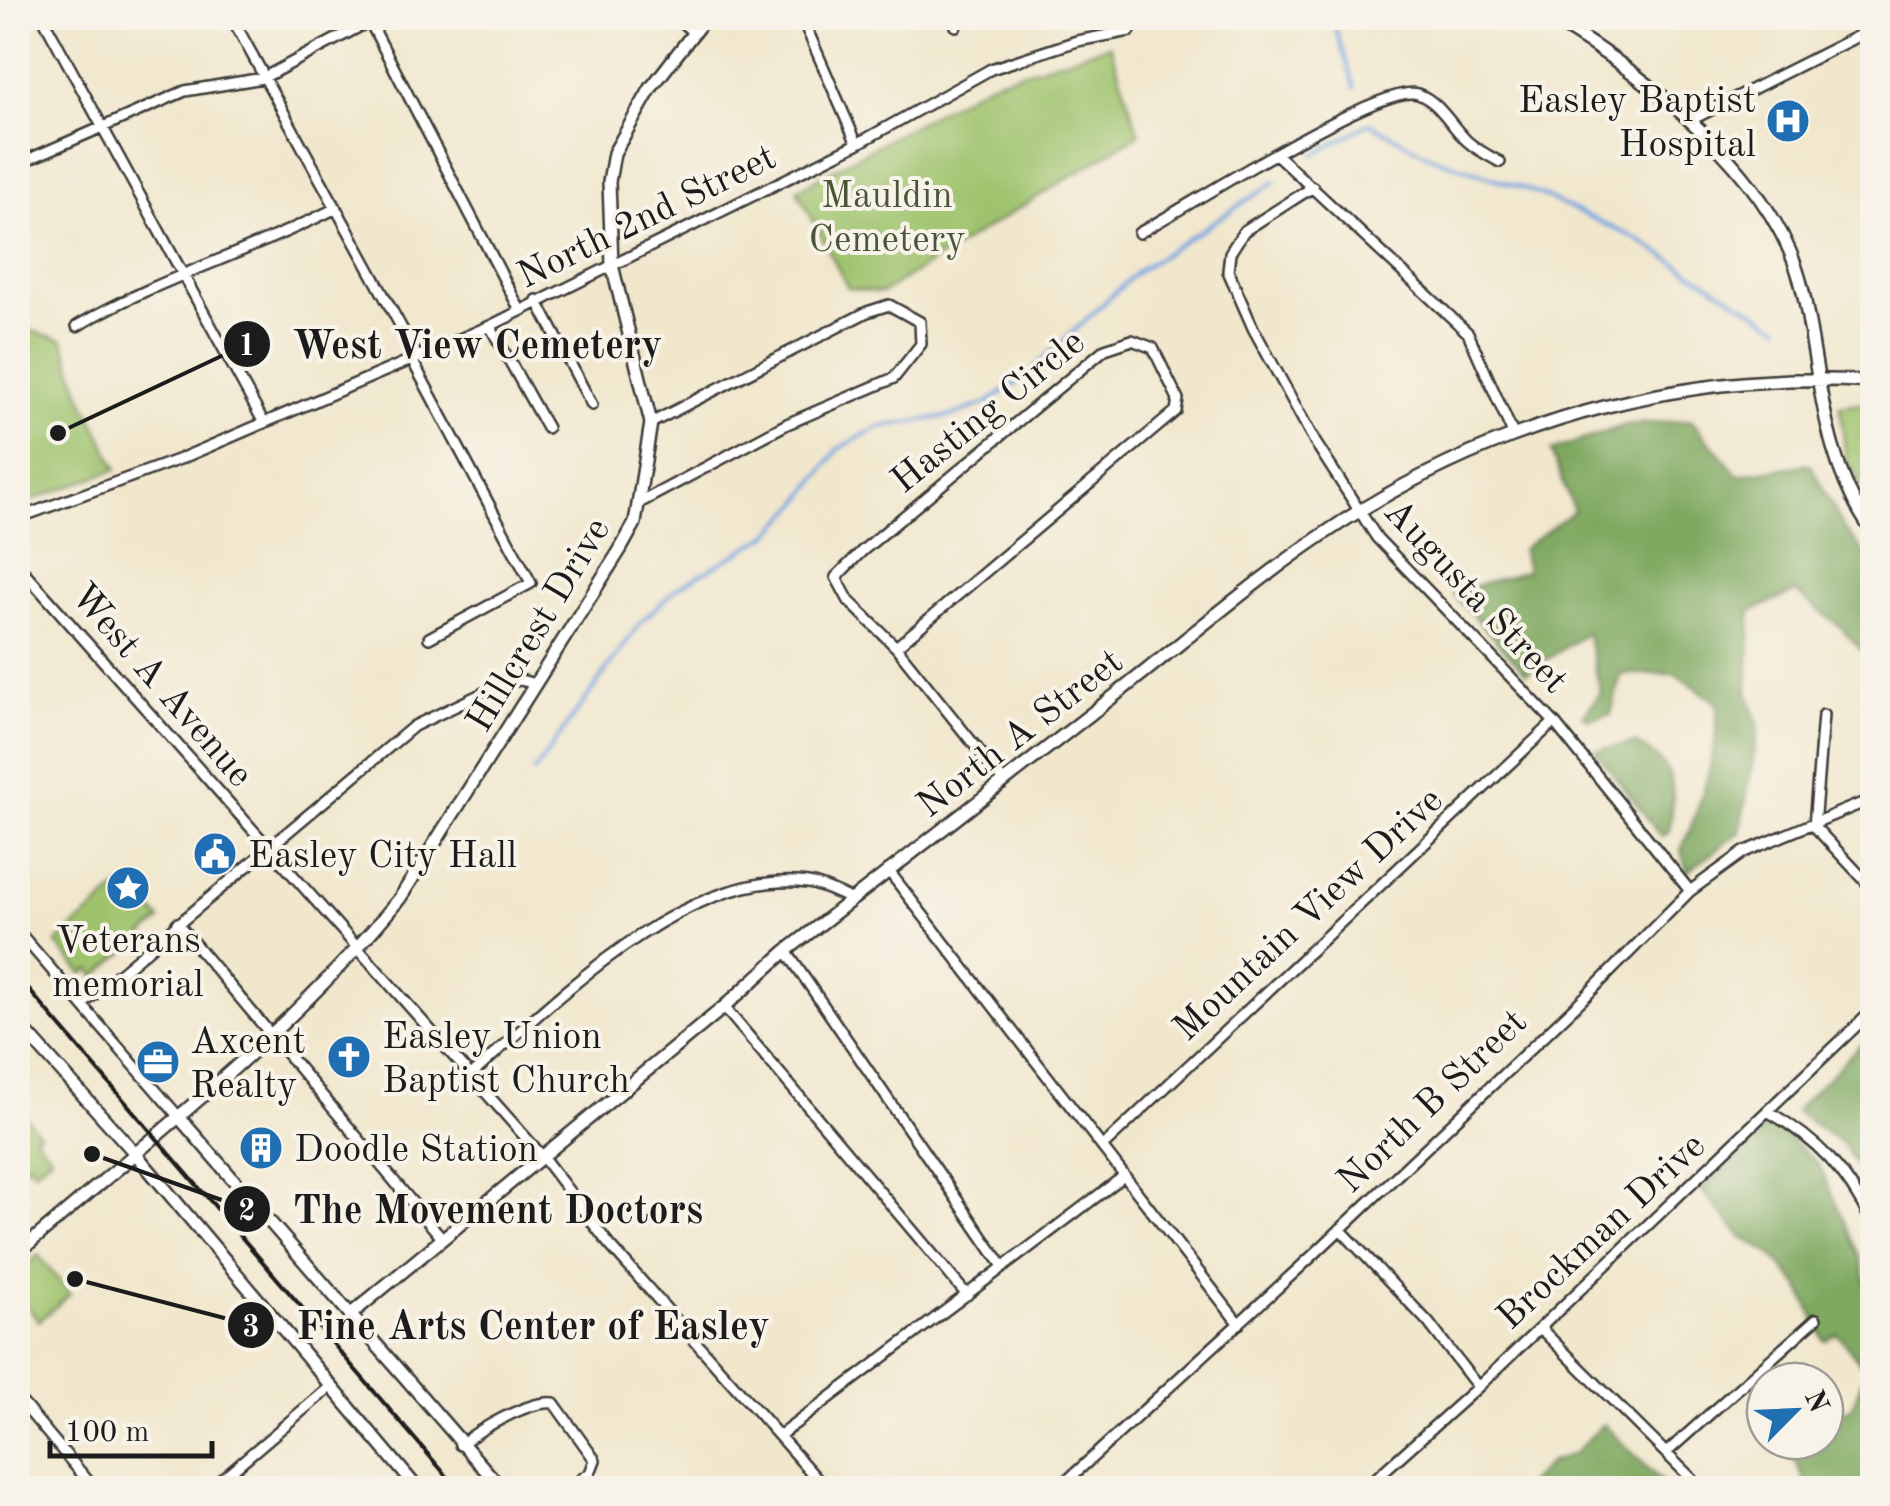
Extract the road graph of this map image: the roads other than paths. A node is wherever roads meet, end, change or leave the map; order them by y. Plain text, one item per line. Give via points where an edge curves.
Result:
1 (42, 18) edge
2 (232, 18) edge
3 (678, 18) edge
4 (705, 18) edge
5 (802, 18) edge
6 (1550, 18) edge
7 (369, 20) edge
8 (1872, 29) edge
9 (1130, 31) dead end
10 (694, 33) junction
11 (263, 78) junction
12 (1689, 121) junction
13 (102, 130) junction
14 (857, 144) junction
15 (1277, 155) junction
16 (1500, 162) dead end
17 (18, 164) edge
18 (1313, 187) junction
19 (336, 208) junction
20 (1139, 233) dead end
21 (612, 265) junction
22 (182, 276) junction
23 (537, 300) junction
24 (520, 310) junction
25 (77, 326) dead end
26 (490, 326) junction
27 (415, 359) junction
28 (1817, 379) junction
29 (1872, 382) edge
30 (592, 405) dead end
31 (264, 423) junction
32 (650, 423) junction
33 (546, 428) dead end
34 (1513, 434) junction
35 (639, 503) junction
36 (1358, 511) junction
37 (18, 518) edge
38 (1872, 531) edge
39 (18, 565) edge
40 (429, 638) dead end
41 (896, 647) junction
42 (536, 684) junction
43 (1822, 715) dead end
44 (1554, 722) junction
45 (1004, 782) junction
46 (1872, 800) edge
47 (1814, 826) junction
48 (268, 848) junction
49 (888, 870) junction
50 (1872, 888) edge
51 (1690, 891) junction
52 (851, 900) junction
53 (176, 923) junction
54 (18, 931) edge
55 (356, 950) junction
56 (786, 950) junction
57 (82, 1005) junction
58 (724, 1007) junction
59 (1872, 1010) edge
60 (18, 1023) edge
61 (270, 1034) junction
62 (469, 1077) junction
63 (1769, 1112) junction
64 (178, 1116) junction
65 (1102, 1147) junction
66 (134, 1152) junction
67 (542, 1156) junction
68 (1124, 1176) junction
69 (1872, 1223) edge
70 (1340, 1229) junction
71 (442, 1238) junction
72 (18, 1254) edge
73 (1002, 1265) junction
74 (967, 1295) junction
75 (350, 1315) junction
76 (1816, 1319) dead end
77 (1240, 1324) junction
78 (1540, 1328) junction
79 (330, 1387) junction
80 (1478, 1387) junction
81 (18, 1398) edge
82 (779, 1436) junction
83 (460, 1445) junction
84 (1666, 1453) junction
85 (94, 1488) edge
86 (211, 1488) edge
87 (417, 1488) edge
88 (501, 1488) edge
89 (569, 1488) edge
90 (824, 1488) edge
91 (1059, 1488) edge
92 (1365, 1488) edge
93 (1702, 1488) edge

1 - 13 street
2 - 11 street
3 - 10 street
4 - 10 main road, Hillcrest Drive
5 - 14 street
6 - 12 main road via 1596,45
7 - 11 street
7 - 24 street
8 - 12 street
9 - 14 street, North 2nd Street via 991,70
10 - 21 main road, Hillcrest Drive via 651,88 614,153
11 - 13 street via 185,91
11 - 19 street
12 - 28 main road via 1770,210 1786,238
13 - 17 street
13 - 22 street
14 - 21 street, North 2nd Street
15 - 16 street via 1396,92 1418,94 1439,108 1470,143
15 - 18 street
15 - 20 street
18 - 34 street via 1468,332
18 - 36 street, Augusta Street via 1244,231 1228,271 1270,360
19 - 22 street
19 - 27 street
21 - 23 street, North 2nd Street
21 - 32 main road, Hillcrest Drive
22 - 25 street
22 - 31 street
23 - 24 street, North 2nd Street
23 - 30 street
24 - 26 street, North 2nd Street
26 - 27 street, North 2nd Street
26 - 33 street
27 - 31 street, North 2nd Street
27 - 40 street via 531,583
28 - 29 main road, North A Street
28 - 34 main road, North A Street via 1647,396
28 - 38 main road via 1840,473
31 - 37 street, North 2nd Street
32 - 35 main road, Hillcrest Drive
32 - 35 street via 878,308 900,307 920,322 924,334 915,355 894,378 787,424
34 - 36 main road, North A Street
35 - 42 main road, Hillcrest Drive via 620,550
36 - 44 street, Augusta Street
36 - 45 main road, North A Street
39 - 48 street, West A Avenue
41 - 41 street, Hasting Circle via 1176,411 1178,399 1153,348 1132,340 1105,350 842,568 837,586
41 - 45 street, Hasting Circle
42 - 48 street via 504,683 414,726
42 - 55 main road, Hillcrest Drive via 400,898
43 - 47 street
44 - 51 street, Augusta Street
44 - 65 street, Mountain View Drive
45 - 49 main road, North A Street
46 - 47 street, North B Street
47 - 50 street
47 - 51 street, North B Street via 1744,852
48 - 53 street
48 - 55 street, West A Avenue
49 - 52 main road, North A Street
49 - 65 street
51 - 70 street, North B Street
52 - 56 main road, North A Street
52 - 62 street via 808,883 707,897 613,954
53 - 57 street
53 - 61 street
54 - 57 street
55 - 61 main road, Hillcrest Drive
55 - 62 street, West A Avenue
56 - 58 main road, North A Street
56 - 73 street
57 - 64 street
58 - 67 main road, North A Street
58 - 74 street
59 - 63 street, Brockman Drive
60 - 66 main road
61 - 64 main road, Hillcrest Drive
61 - 71 street
62 - 67 street, West A Avenue
63 - 69 street via 1828,1153
63 - 78 street, Brockman Drive
64 - 66 main road, Hillcrest Drive
64 - 75 main road
65 - 68 street
66 - 72 main road, Hillcrest Drive
66 - 79 main road
67 - 71 main road, North A Street
67 - 82 street, West A Avenue via 608,1242
68 - 73 street
68 - 77 street
70 - 77 street, North B Street
70 - 80 street via 1428,1322
71 - 75 main road, North A Street
73 - 74 street
74 - 82 street
75 - 83 main road
76 - 84 street
77 - 91 street, North B Street
78 - 80 street, Brockman Drive
78 - 84 street
79 - 86 street
79 - 87 main road
80 - 92 street, Brockman Drive
81 - 85 street
82 - 90 street, West A Avenue
83 - 88 main road
83 - 89 street via 522,1408 554,1403 595,1460 590,1473
84 - 93 street

